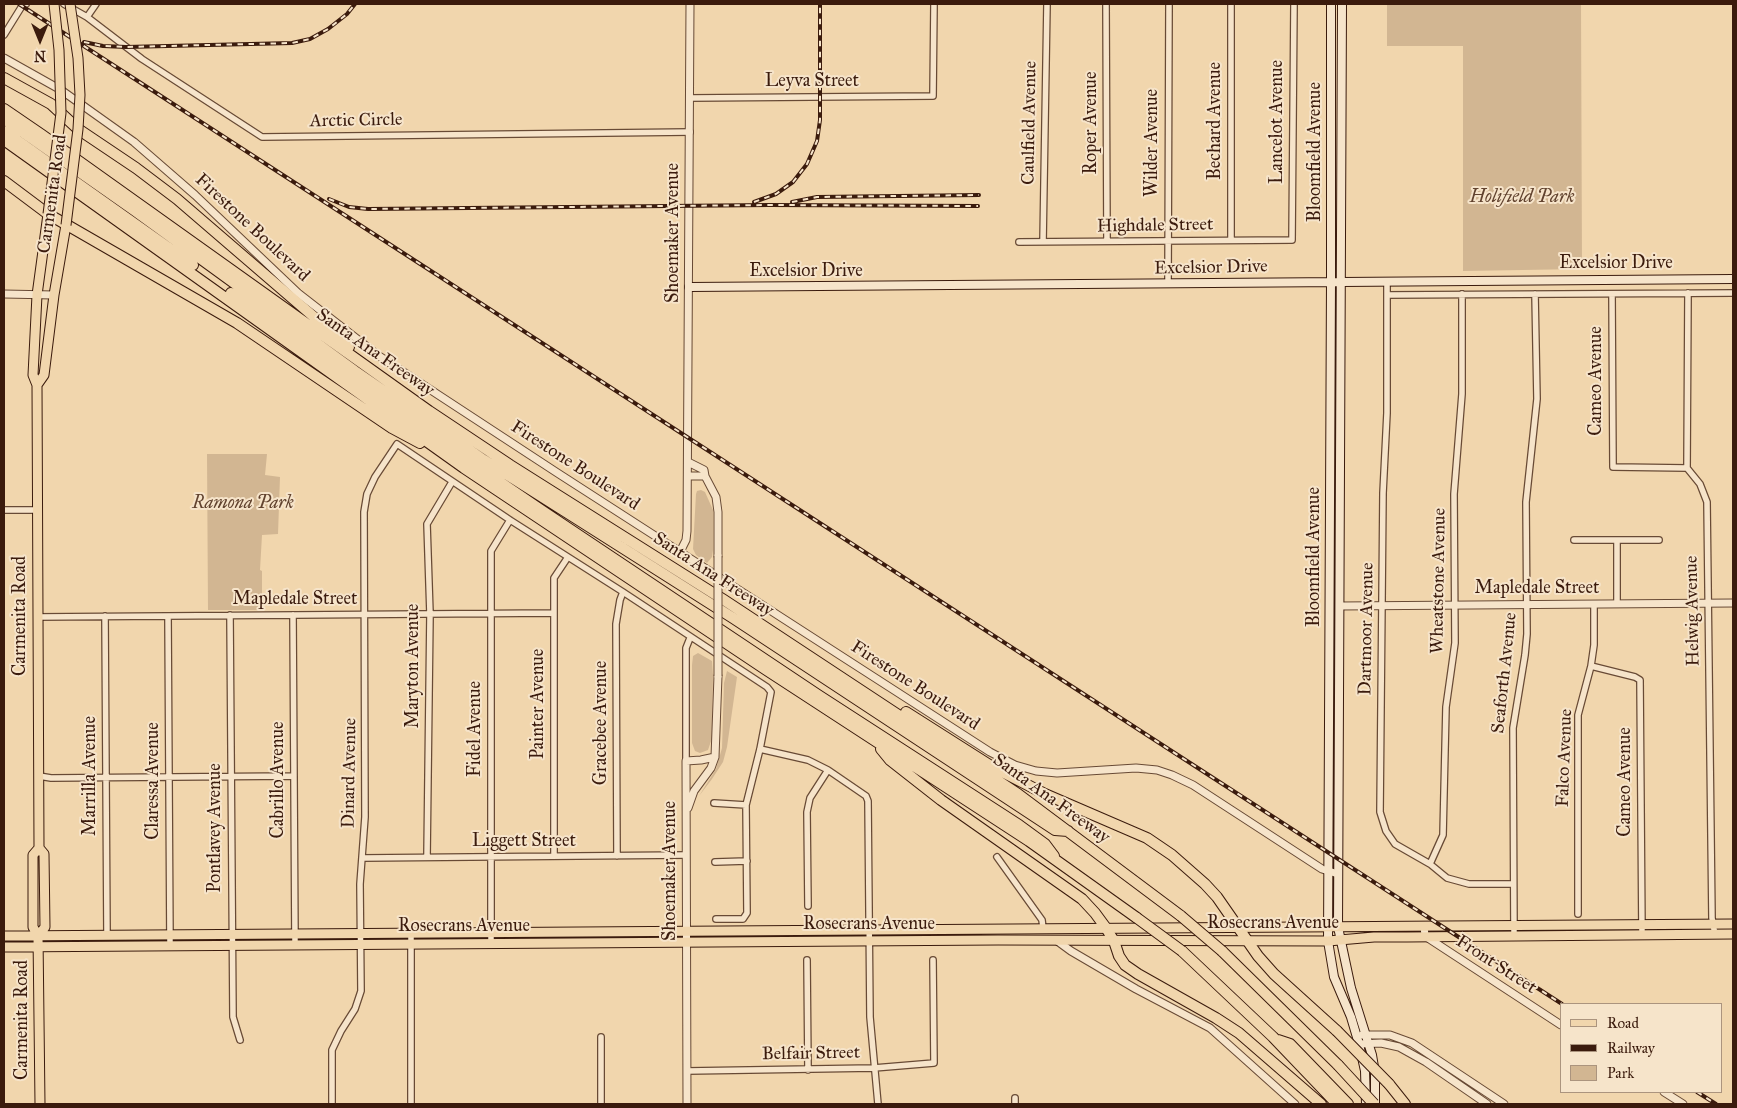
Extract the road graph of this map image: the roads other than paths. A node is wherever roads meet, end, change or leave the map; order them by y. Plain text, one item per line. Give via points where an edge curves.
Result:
1 (26, 4) edge
2 (54, 4) edge
3 (64, 4) edge
4 (70, 4) edge
5 (96, 4) edge
6 (690, 4) edge
7 (934, 4) edge
8 (1047, 4) edge
9 (1106, 4) edge
10 (1169, 4) edge
11 (1231, 4) edge
12 (1294, 4) edge
13 (1331, 4) edge
14 (1342, 4) edge
15 (87, 17) junction
16 (4, 35) edge
17 (4, 58) edge
18 (4, 78) edge
19 (690, 98) junction
20 (4, 109) edge
21 (61, 113) junction
22 (4, 119) edge
23 (78, 129) junction
24 (4, 131) edge
25 (690, 132) junction
26 (4, 140) edge
27 (4, 181) edge
28 (48, 214) junction
29 (66, 225) junction
30 (1231, 239) junction
31 (1292, 240) joint
32 (1107, 241) junction
33 (1168, 241) junction
34 (1019, 242) dead end
35 (1043, 242) junction
36 (1733, 278) edge
37 (1332, 281) junction
38 (1341, 281) junction
39 (1387, 281) junction
40 (1168, 283) junction
41 (689, 288) junction
42 (1688, 293) junction
43 (1733, 293) edge
44 (4, 294) edge
45 (37, 294) junction
46 (1462, 294) junction
47 (1535, 294) junction
48 (1612, 294) junction
49 (54, 295) junction
50 (1387, 295) junction
51 (37, 385) junction
52 (430, 411) junction
53 (688, 462) junction
54 (464, 468) junction
55 (1687, 468) junction
56 (688, 476) junction
57 (705, 476) junction
58 (452, 482) junction
59 (4, 510) edge
60 (37, 510) junction
61 (510, 520) junction
62 (1574, 540) dead end
63 (1617, 540) junction
64 (1659, 540) dead end
65 (680, 552) junction
66 (568, 557) junction
67 (1340, 563) junction
68 (1330, 570) junction
69 (1340, 578) junction
70 (623, 592) junction
71 (1330, 596) junction
72 (1708, 603) junction
73 (1733, 603) edge
74 (1526, 604) junction
75 (1594, 604) junction
76 (1617, 604) junction
77 (1383, 605) junction
78 (1455, 605) junction
79 (1340, 606) junction
80 (1330, 612) junction
81 (490, 613) junction
82 (554, 613) junction
83 (365, 614) junction
84 (430, 614) junction
85 (230, 615) junction
86 (293, 615) junction
87 (105, 616) junction
88 (168, 616) junction
89 (37, 617) junction
90 (690, 638) junction
91 (1591, 666) junction
92 (847, 681) junction
93 (874, 741) junction
94 (760, 748) junction
95 (715, 757) junction
96 (686, 760) junction
97 (828, 770) junction
98 (38, 776) junction
99 (231, 776) junction
100 (294, 776) junction
101 (169, 777) junction
102 (106, 778) junction
103 (714, 803) dead end
104 (746, 805) junction
105 (686, 813) junction
106 (1069, 831) junction
107 (686, 855) junction
108 (554, 856) junction
109 (617, 856) junction
110 (427, 857) junction
111 (492, 857) junction
112 (997, 857) dead end
113 (363, 858) junction
114 (747, 861) junction
115 (1057, 861) junction
116 (715, 862) dead end
117 (1430, 864) junction
118 (1329, 872) junction
119 (1338, 874) junction
120 (1513, 884) junction
121 (808, 906) dead end
122 (1578, 914) dead end
123 (716, 918) dead end
124 (1641, 924) junction
125 (1712, 924) junction
126 (1733, 924) edge
127 (1514, 925) junction
128 (1424, 926) junction
129 (1238, 927) junction
130 (1328, 927) junction
131 (1338, 927) junction
132 (1043, 928) junction
133 (1106, 928) junction
134 (926, 929) junction
135 (951, 929) junction
136 (979, 929) junction
137 (868, 930) junction
138 (686, 931) junction
139 (492, 932) junction
140 (605, 932) junction
141 (360, 933) junction
142 (411, 933) junction
143 (232, 934) junction
144 (295, 934) junction
145 (1733, 934) edge
146 (107, 935) junction
147 (170, 935) junction
148 (1514, 935) junction
149 (1642, 935) junction
150 (1715, 935) junction
151 (4, 936) edge
152 (38, 936) junction
153 (1425, 936) junction
154 (951, 940) junction
155 (979, 940) junction
156 (1056, 940) junction
157 (1247, 940) junction
158 (1340, 940) junction
159 (868, 941) junction
160 (926, 941) junction
161 (1114, 941) junction
162 (1328, 941) junction
163 (604, 942) junction
164 (686, 942) junction
165 (492, 943) junction
166 (295, 944) junction
167 (360, 944) junction
168 (411, 944) junction
169 (170, 945) junction
170 (232, 945) junction
171 (4, 946) edge
172 (38, 946) junction
173 (807, 960) dead end
174 (933, 960) dead end
175 (1560, 1024) edge
176 (1366, 1034) junction
177 (1356, 1035) junction
178 (601, 1037) dead end
179 (240, 1040) dead end
180 (1369, 1043) junction
181 (1359, 1044) junction
182 (874, 1068) junction
183 (808, 1070) junction
184 (687, 1071) junction
185 (1330, 1091) junction
186 (1666, 1093) edge
187 (40, 1104) edge
188 (332, 1104) edge
189 (411, 1104) edge
190 (601, 1104) edge
191 (688, 1104) edge
192 (878, 1104) edge
193 (1295, 1104) edge
194 (1321, 1104) edge
195 (1337, 1104) edge
196 (1348, 1104) edge
197 (1366, 1104) edge
198 (1375, 1104) edge
199 (1406, 1104) edge
200 (1488, 1104) edge
201 (1504, 1104) edge
202 (1683, 1104) edge

1 - 16 street
2 - 21 main road, Carmenita Road, bridge
3 - 15 street, Arctic Circle
4 - 23 main road, Carmenita Road, bridge via 79,76
5 - 15 street
6 - 19 street, Shoemaker Avenue
7 - 19 street, Leyva Street via 934,96
8 - 35 street, Caulfield Avenue
9 - 32 street, Roper Avenue
10 - 33 street, Wilder Avenue
11 - 30 street, Bechard Avenue
12 - 31 street, Lancelot Avenue
13 - 37 main road, Bloomfield Avenue
14 - 38 main road, Bloomfield Avenue
15 - 25 street, Arctic Circle via 142,59 262,137
17 - 65 street, Firestone Boulevard via 61,90 134,142 298,293 379,356
18 - 21 highway
19 - 25 street, Shoemaker Avenue
20 - 52 highway, Santa Ana Freeway
21 - 23 highway
21 - 28 main road, Carmenita Road, bridge
22 - 106 highway via 484,460 1055,830
23 - 29 main road, Carmenita Road, bridge
23 - 52 highway via 177,199 340,341
24 - 115 highway via 468,461 1019,825 1045,844
25 - 41 street, Shoemaker Avenue
26 - 54 highway
27 - 28 highway
28 - 29 highway
28 - 45 main road, Carmenita Road
29 - 49 main road, Carmenita Road
29 - 54 highway via 244,328 392,428
30 - 31 street, Highdale Street
30 - 33 street, Highdale Street
32 - 33 street, Highdale Street
32 - 35 street, Highdale Street
33 - 40 street, Wilder Avenue
34 - 35 street, Highdale Street
36 - 39 main road, Excelsior Drive
37 - 38 main road, Excelsior Drive
37 - 40 main road, Excelsior Drive
37 - 68 main road, Bloomfield Avenue
38 - 39 main road, Excelsior Drive
38 - 67 main road, Bloomfield Avenue
39 - 50 street, Dartmoor Avenue
40 - 41 main road, Excelsior Drive
41 - 53 street, Shoemaker Avenue
42 - 43 street, Excelsior Drive
42 - 48 street, Excelsior Drive
42 - 55 street
44 - 45 street
45 - 49 street
45 - 51 main road, Carmenita Road via 33,375
46 - 47 street, Excelsior Drive
46 - 50 street, Excelsior Drive
46 - 78 street, Wheatstone Avenue via 1462,394 1454,494
47 - 48 street, Excelsior Drive
47 - 74 street, Seaforth Avenue via 1537,399 1526,502
48 - 55 street, Cameo Avenue via 1613,467
49 - 51 main road, Carmenita Road via 44,375
50 - 77 street, Dartmoor Avenue
51 - 60 main road, Carmenita Road
52 - 92 highway, Santa Ana Freeway
53 - 56 street, Shoemaker Avenue
53 - 57 street via 704,470
54 - 93 highway
55 - 72 street, Helwig Avenue via 1700,484 1707,502
56 - 57 street
56 - 65 street, Shoemaker Avenue via 686,537
57 - 95 street, bridge via 717,501
58 - 61 street
58 - 83 street, Dinard Avenue via 397,444 375,476 366,502
58 - 84 street, Maryton Avenue via 427,524
59 - 60 street
60 - 89 main road, Carmenita Road
61 - 66 street
61 - 81 street, Fidel Avenue via 491,551
62 - 63 street
63 - 64 street
63 - 76 street
65 - 118 street, Firestone Boulevard via 1015,765 1057,773 1136,768 1172,775
66 - 70 street
66 - 82 street, Painter Avenue via 554,578
67 - 68 main road
67 - 69 main road, Bloomfield Avenue
68 - 69 main road
68 - 71 main road, Bloomfield Avenue
69 - 79 main road, Bloomfield Avenue
70 - 90 street
70 - 109 street, Gracebee Avenue via 616,624
71 - 79 main road
71 - 80 main road, Bloomfield Avenue
72 - 73 street, Mapledale Street
72 - 76 street, Mapledale Street
72 - 125 street, Helwig Avenue
74 - 75 street, Mapledale Street
74 - 78 street, Mapledale Street
74 - 120 street, Seaforth Avenue via 1525,655 1513,728
75 - 76 street, Mapledale Street
75 - 91 street, Falco Avenue
77 - 78 street, Mapledale Street
77 - 79 street, Mapledale Street
77 - 117 street, Dartmoor Avenue via 1380,812 1386,831 1395,844
78 - 117 street, Wheatstone Avenue via 1455,642 1446,707 1442,835
79 - 80 main road
79 - 119 main road, Bloomfield Avenue
80 - 118 main road, Bloomfield Avenue
81 - 82 street, Mapledale Street
81 - 84 street, Mapledale Street
81 - 111 street, Fidel Avenue
82 - 108 street, Painter Avenue
83 - 84 street, Mapledale Street
83 - 86 street, Mapledale Street
83 - 113 street, Dinard Avenue
84 - 110 street, Maryton Avenue
85 - 86 street, Mapledale Street
85 - 88 street, Mapledale Street
85 - 99 street, Pontlavey Avenue
86 - 100 street, Cabrillo Avenue
87 - 88 street, Mapledale Street
87 - 89 street, Mapledale Street
87 - 102 street, Marrilla Avenue
88 - 101 street, Claressa Avenue
89 - 98 main road, Carmenita Road
90 - 94 street via 771,692
90 - 96 street, Shoemaker Avenue via 686,648
91 - 122 street, Falco Avenue via 1578,715
91 - 124 street, Cameo Avenue via 1640,680
92 - 106 highway, Santa Ana Freeway
92 - 129 highway via 905,712 991,766 1045,794 1147,838 1205,884
93 - 115 highway
93 - 133 highway via 890,760 941,800 1082,899
94 - 97 street via 796,756
94 - 104 street
95 - 96 street
95 - 105 street via 694,791
96 - 105 street, Shoemaker Avenue
97 - 121 street via 810,798 807,812
97 - 137 street via 866,796 868,801
98 - 102 street
98 - 152 main road, Carmenita Road via 38,848 32,855 33,927
99 - 100 street
99 - 101 street
99 - 143 street, Pontlavey Avenue
100 - 144 street, Cabrillo Avenue
101 - 102 street
101 - 147 street, Claressa Avenue
102 - 146 street, Marrilla Avenue
103 - 104 street
104 - 114 street
105 - 107 street, Shoemaker Avenue
106 - 198 highway, Santa Ana Freeway, bridge via 1182,916 1222,951
107 - 109 street, Liggett Street
107 - 138 street, Shoemaker Avenue
108 - 109 street, Liggett Street
108 - 111 street, Liggett Street
110 - 111 street, Liggett Street
110 - 113 street, Liggett Street
111 - 139 street, Fidel Avenue
112 - 132 street via 1042,920
113 - 141 street, Dinard Avenue
114 - 116 street
114 - 123 street via 746,917
115 - 185 highway, bridge via 1182,951 1273,1037 1290,1044
117 - 120 street, Dartmoor Avenue via 1447,878 1468,884
118 - 119 street, Firestone Boulevard
118 - 130 main road, Bloomfield Avenue
119 - 131 main road, Bloomfield Avenue
120 - 127 street, Seaforth Avenue
124 - 125 main road, Rosecrans Avenue
124 - 127 main road, Rosecrans Avenue
124 - 149 street, Cameo Avenue
125 - 126 main road, Rosecrans Avenue
125 - 150 street, Helwig Avenue
127 - 128 main road, Rosecrans Avenue
127 - 148 street, Seaforth Avenue
128 - 131 main road, Rosecrans Avenue
128 - 153 street
129 - 130 main road, Rosecrans Avenue
129 - 133 main road, Rosecrans Avenue
129 - 157 highway
130 - 131 main road, Rosecrans Avenue
130 - 162 main road, Bloomfield Avenue
131 - 158 main road, Bloomfield Avenue
132 - 133 main road, Rosecrans Avenue
132 - 136 main road, Rosecrans Avenue
133 - 161 highway
134 - 135 main road, Rosecrans Avenue
134 - 137 main road, Rosecrans Avenue
134 - 160 main road
135 - 136 main road, Rosecrans Avenue
135 - 154 main road
136 - 155 main road
137 - 138 main road, Rosecrans Avenue
137 - 159 street
138 - 140 main road, Rosecrans Avenue
138 - 164 street, Shoemaker Avenue
139 - 140 main road, Rosecrans Avenue
139 - 142 main road, Rosecrans Avenue
139 - 165 street, Fidel Avenue
140 - 163 main road
141 - 142 main road, Rosecrans Avenue
141 - 144 main road, Rosecrans Avenue
141 - 167 street, Dinard Avenue
142 - 168 street
143 - 144 main road, Rosecrans Avenue
143 - 147 main road, Rosecrans Avenue
143 - 170 street, Pontlavey Avenue
144 - 166 street, Cabrillo Avenue
145 - 150 main road, Rosecrans Avenue
146 - 147 main road, Rosecrans Avenue
146 - 152 main road, Rosecrans Avenue
147 - 169 street, Claressa Avenue
148 - 149 main road, Rosecrans Avenue
148 - 153 main road, Rosecrans Avenue
149 - 150 main road, Rosecrans Avenue
151 - 152 main road, Rosecrans Avenue
152 - 172 main road, Carmenita Road
153 - 158 main road, Rosecrans Avenue
153 - 175 street, Front Street
154 - 155 main road, Rosecrans Avenue
154 - 160 main road, Rosecrans Avenue
155 - 156 main road, Rosecrans Avenue
156 - 161 main road, Rosecrans Avenue
156 - 193 street via 1136,989 1210,1028
157 - 161 main road, Rosecrans Avenue
157 - 162 main road, Rosecrans Avenue
157 - 199 highway, bridge via 1274,974 1337,1031
158 - 162 main road, Rosecrans Avenue
158 - 176 main road, Bloomfield Avenue
159 - 160 main road, Rosecrans Avenue
159 - 164 main road, Rosecrans Avenue
159 - 182 street
161 - 194 highway via 1125,965 1239,1033
162 - 177 main road, Bloomfield Avenue via 1334,977
163 - 164 main road, Rosecrans Avenue
163 - 165 main road, Rosecrans Avenue
164 - 184 street, Shoemaker Avenue
165 - 168 main road, Rosecrans Avenue
166 - 167 main road, Rosecrans Avenue
166 - 170 main road, Rosecrans Avenue
167 - 168 main road, Rosecrans Avenue
167 - 188 street, Dinard Avenue via 359,1000 332,1050
168 - 189 street
169 - 170 main road, Rosecrans Avenue
169 - 172 main road, Rosecrans Avenue
170 - 179 street, Pontlavey Avenue via 233,1016
171 - 172 main road, Rosecrans Avenue
172 - 187 main road, Carmenita Road
173 - 183 street
174 - 182 street, Belfair Street via 934,1063
176 - 177 street
176 - 180 main road, Bloomfield Avenue
176 - 201 street via 1390,1035 1412,1043
177 - 181 main road, Bloomfield Avenue
178 - 190 street
180 - 181 street
180 - 198 main road, Bloomfield Avenue via 1375,1073
180 - 200 street via 1400,1047
181 - 197 main road, Bloomfield Avenue
182 - 183 street, Belfair Street
182 - 192 street
183 - 184 street, Belfair Street
184 - 191 street, Shoemaker Avenue
185 - 195 highway
185 - 196 highway
186 - 202 street

